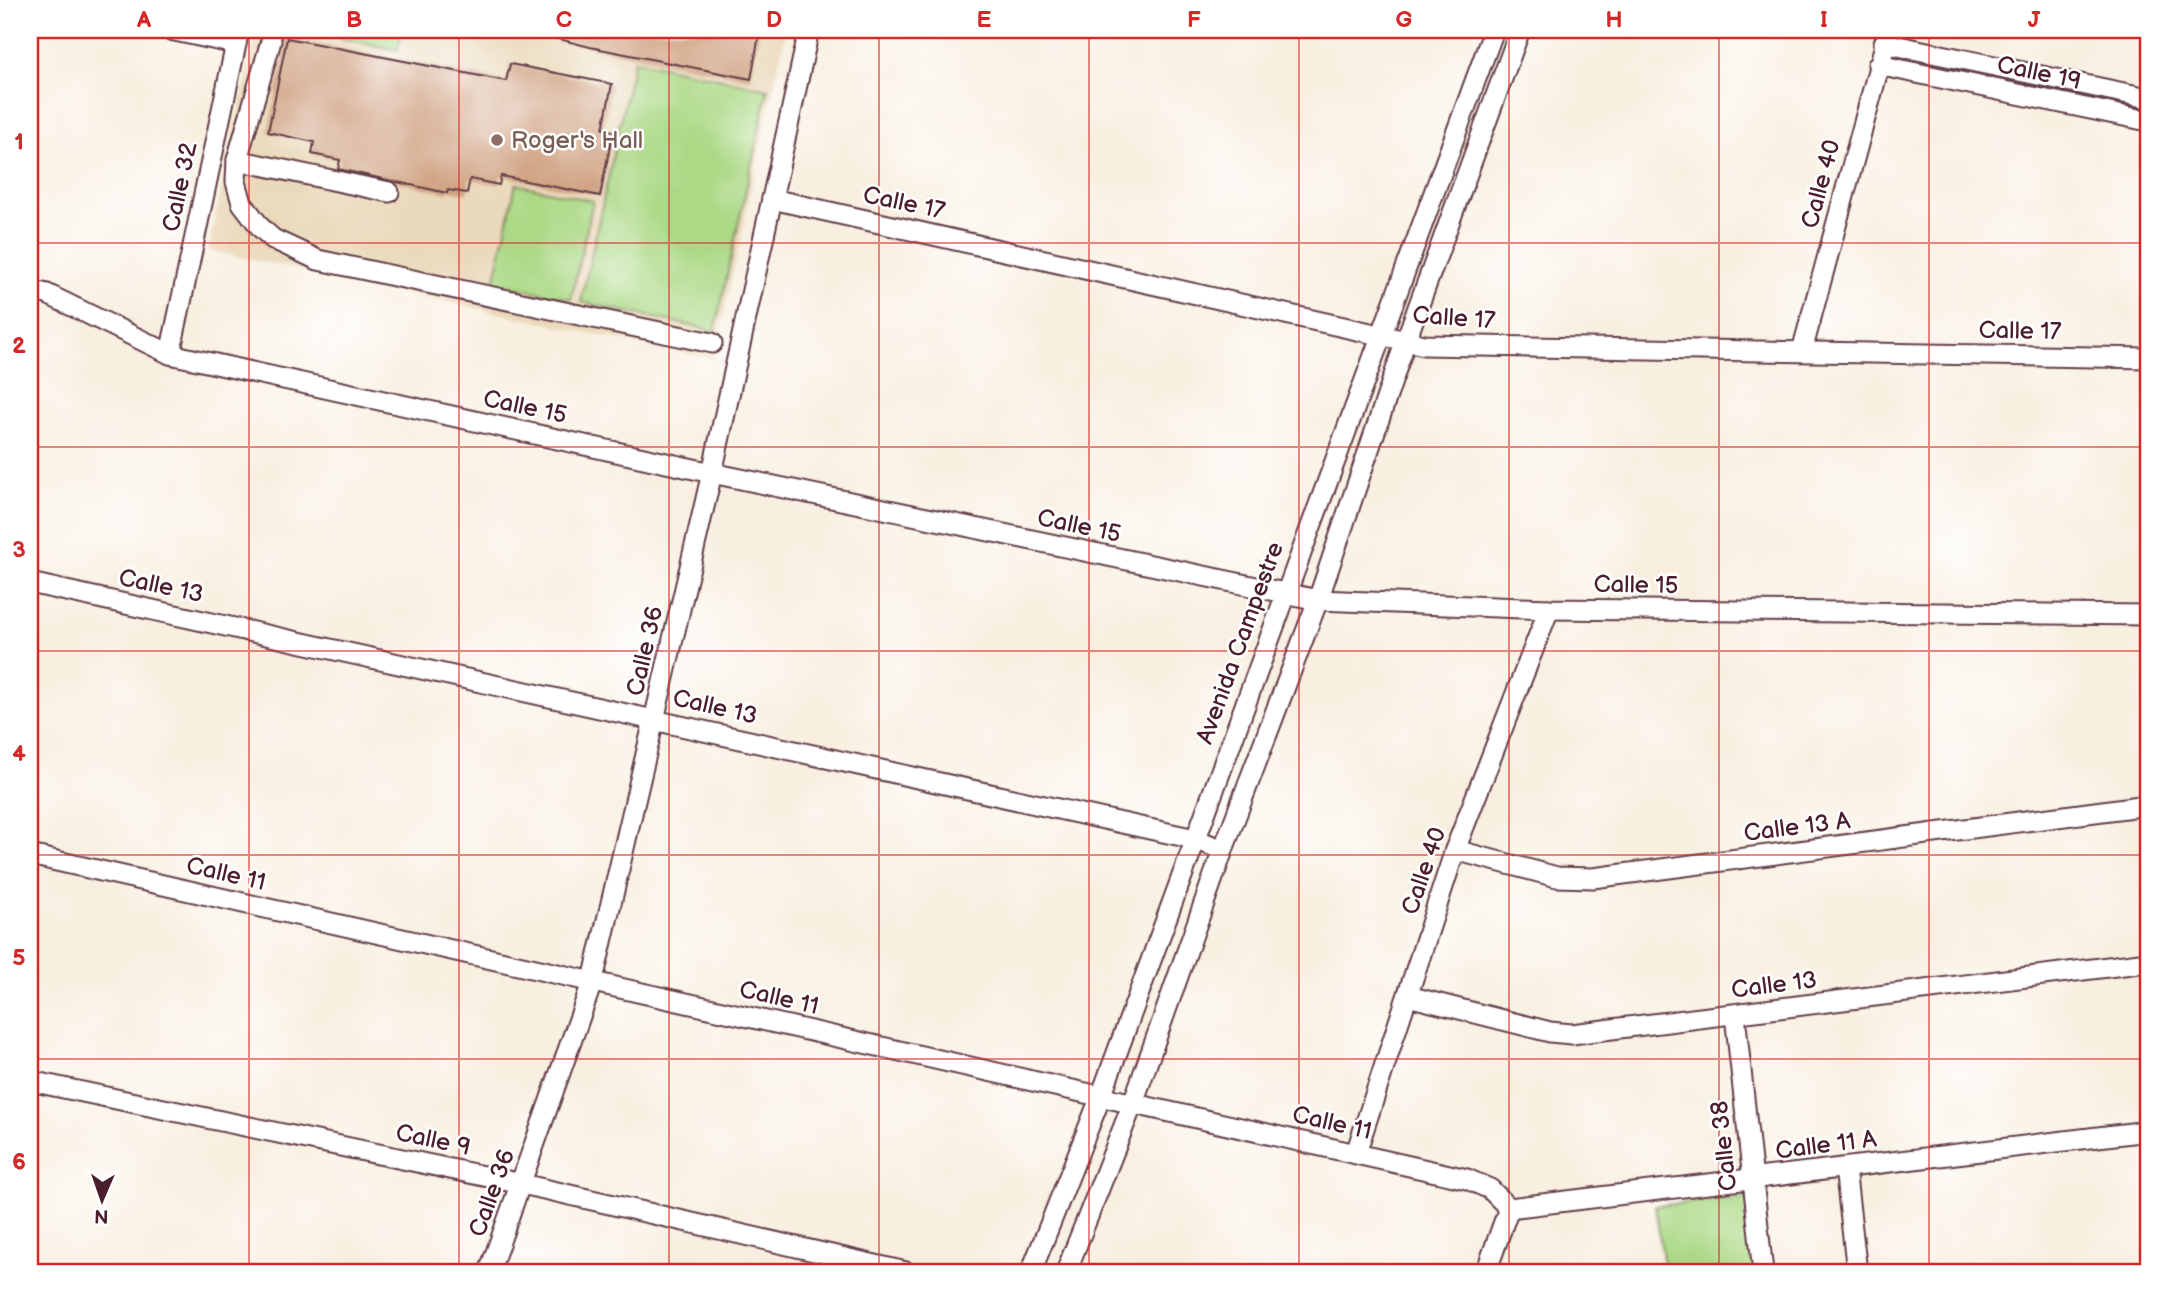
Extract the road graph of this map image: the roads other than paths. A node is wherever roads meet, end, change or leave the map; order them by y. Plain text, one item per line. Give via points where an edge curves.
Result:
1 (170, 30) edge
2 (809, 30) edge
3 (1494, 30) edge
4 (1520, 30) edge
5 (1886, 36) edge
6 (237, 37) edge
7 (271, 41) dead end
8 (1878, 65) junction
9 (2148, 98) edge
10 (2148, 121) edge
11 (237, 160) junction
12 (389, 192) dead end
13 (772, 199) junction
14 (30, 290) edge
15 (1381, 334) junction
16 (1406, 340) junction
17 (712, 343) dead end
18 (1802, 351) junction
19 (170, 354) junction
20 (2148, 358) edge
21 (712, 473) junction
22 (30, 583) edge
23 (1283, 594) junction
24 (1318, 600) junction
25 (1549, 609) junction
26 (2148, 615) edge
27 (654, 719) junction
28 (2148, 805) edge
29 (1195, 839) junction
30 (1223, 850) junction
31 (1455, 850) junction
32 (30, 855) edge
33 (2148, 962) edge
34 (593, 980) junction
35 (1408, 996) junction
36 (1735, 1015) junction
37 (30, 1081) edge
38 (1101, 1096) junction
39 (1133, 1103) junction
40 (2148, 1130) edge
41 (1356, 1153) junction
42 (1845, 1168) junction
43 (1751, 1179) junction
44 (522, 1184) junction
45 (1509, 1208) junction
46 (488, 1272) edge
47 (906, 1272) edge
48 (1031, 1272) edge
49 (1066, 1272) edge
50 (1486, 1272) edge
51 (1763, 1272) edge
52 (1857, 1272) edge

1 - 6 street
2 - 13 street, Calle 36
3 - 15 street, Avenida Campestre
4 - 16 street
5 - 8 street, Calle 40
5 - 9 street, Calle 19
6 - 19 street, Calle 32
7 - 11 street
8 - 10 street, Calle 19
8 - 18 street, Calle 40
11 - 12 street
11 - 17 street via 236,182 242,203 261,228 273,239 318,260
13 - 15 street, Calle 17
13 - 21 street, Calle 36
14 - 19 street, Calle 15
15 - 16 street, Calle 17
15 - 23 street, Avenida Campestre
16 - 18 street, Calle 17 via 1424,345
16 - 24 street
18 - 20 street, Calle 17
19 - 21 street, Calle 15
21 - 23 street, Calle 15
21 - 27 street, Calle 36
22 - 27 street, Calle 13
23 - 24 street, Calle 15
23 - 29 street, Avenida Campestre
24 - 25 street, Calle 15
24 - 30 street
25 - 26 street, Calle 15
25 - 31 street, Calle 40
27 - 29 street, Calle 13
27 - 34 street, Calle 36
28 - 31 street, Calle 13 A via 1593,878 1557,877
29 - 30 street, Calle 13
29 - 38 street, Avenida Campestre
30 - 39 street
31 - 35 street, Calle 40
32 - 34 street, Calle 11
33 - 36 street, Calle 13
34 - 38 street, Calle 11
34 - 44 street, Calle 36
35 - 36 street, Calle 13 via 1572,1034
35 - 41 street, Calle 40
36 - 43 street, Calle 38
37 - 44 street, Calle 9
38 - 39 street, Calle 11
38 - 48 street, Avenida Campestre
39 - 41 street, Calle 11
39 - 49 street
40 - 42 street, Calle 11 A
41 - 45 street, Calle 11 via 1467,1179 1490,1189
42 - 43 street, Calle 11 A
42 - 52 street
43 - 45 street, Calle 11 A
43 - 51 street, Calle 38
44 - 46 street, Calle 36
44 - 47 street, Calle 9
45 - 50 street

